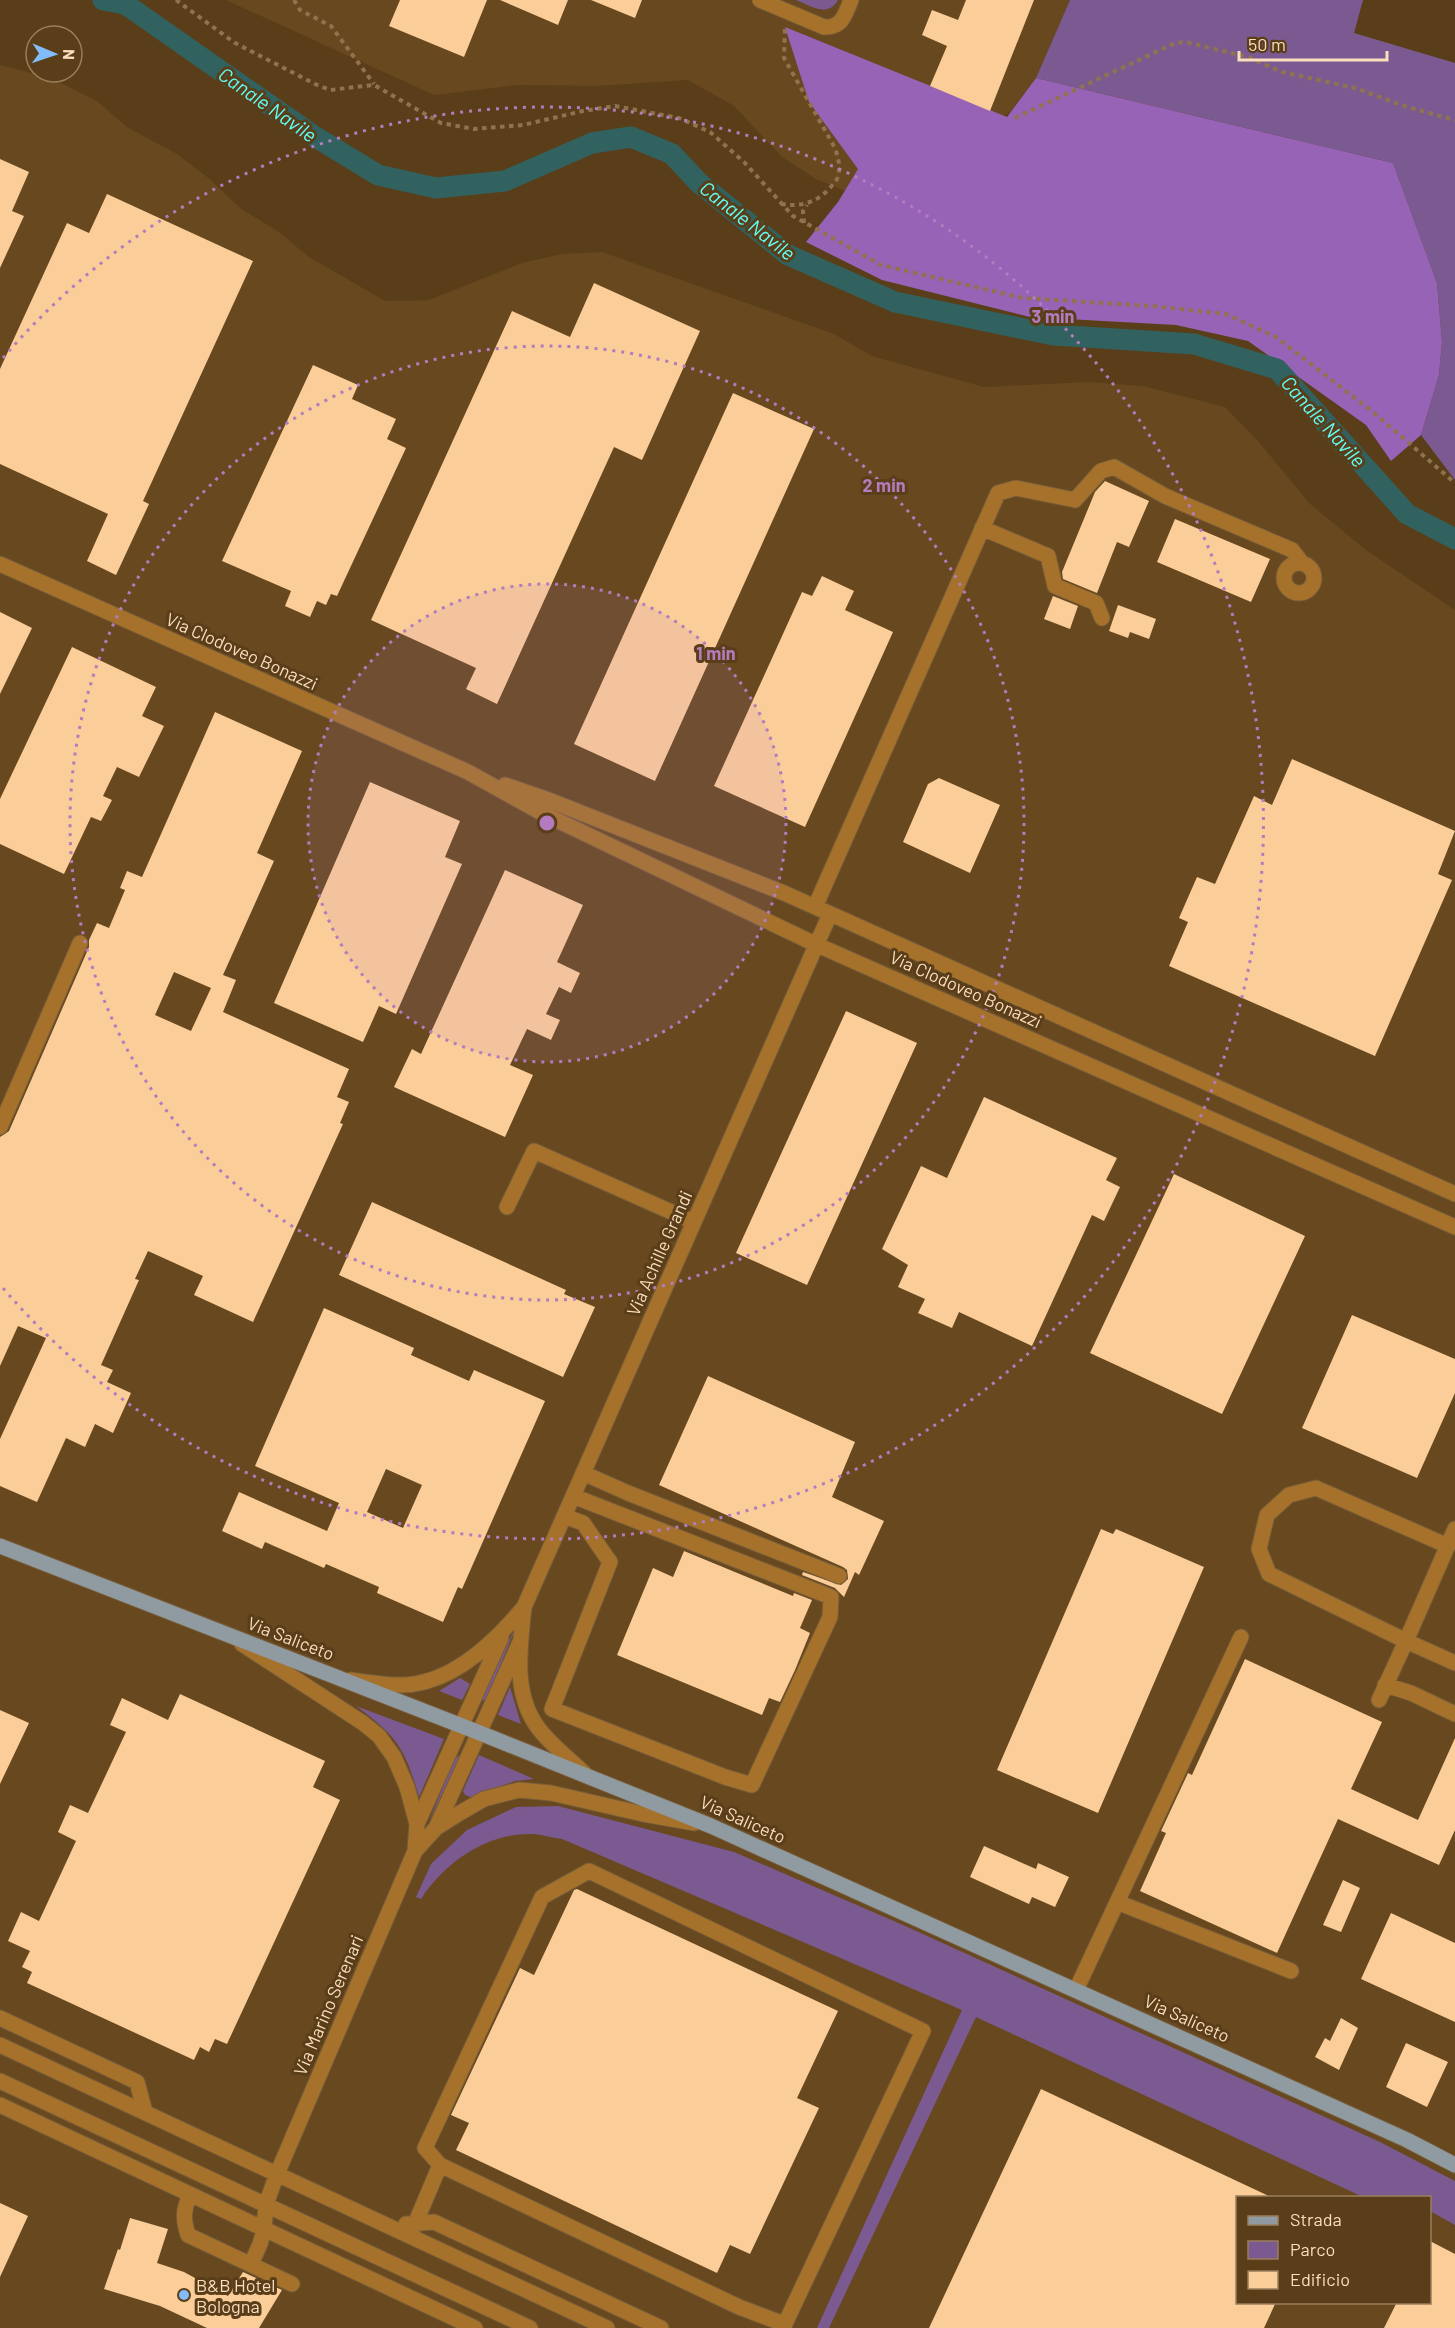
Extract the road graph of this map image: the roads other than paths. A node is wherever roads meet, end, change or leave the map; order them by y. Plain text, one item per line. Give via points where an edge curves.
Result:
1 (760, 0) edge
2 (851, 0) edge
3 (982, 528) junction
4 (1302, 563) dead end
5 (0, 564) edge
6 (1102, 618) dead end
7 (468, 772) junction
8 (815, 907) junction
9 (830, 914) junction
10 (80, 943) dead end
11 (815, 944) junction
12 (0, 1127) edge
13 (1455, 1194) edge
14 (507, 1207) dead end
15 (694, 1222) junction
16 (1455, 1227) edge
17 (583, 1473) junction
18 (573, 1496) junction
19 (564, 1516) junction
20 (1455, 1529) edge
21 (0, 1546) edge
22 (1448, 1546) junction
23 (838, 1576) dead end
24 (524, 1607) junction
25 (503, 1632) junction
26 (224, 1633) junction
27 (1241, 1637) dead end
28 (521, 1640) junction
29 (1406, 1641) junction
30 (1455, 1663) edge
31 (344, 1680) junction
32 (1385, 1685) junction
33 (1379, 1700) dead end
34 (1455, 1714) edge
35 (462, 1726) junction
36 (480, 1733) junction
37 (586, 1775) junction
38 (417, 1824) junction
39 (711, 1826) junction
40 (436, 1828) junction
41 (415, 1851) junction
42 (1117, 1902) junction
43 (1291, 1971) dead end
44 (1076, 1990) junction
45 (0, 2018) edge
46 (37, 2035) junction
47 (0, 2045) edge
48 (26, 2057) junction
49 (1, 2083) edge
50 (0, 2105) edge
51 (145, 2112) junction
52 (141, 2146) junction
53 (440, 2165) junction
54 (1455, 2165) edge
55 (131, 2167) junction
56 (277, 2174) junction
57 (190, 2195) junction
58 (266, 2204) junction
59 (264, 2230) junction
60 (413, 2230) junction
61 (250, 2264) junction
62 (292, 2284) dead end
63 (783, 2326) edge
64 (475, 2328) edge
65 (530, 2328) edge
66 (608, 2328) edge
67 (662, 2328) edge

1 - 2 street via 824,27 841,22
3 - 4 street via 998,493 1016,488 1075,500 1101,471 1114,467 1165,496 1292,550
3 - 6 street via 1048,556 1055,586 1096,603
3 - 8 street
5 - 7 street, Via Clodoveo Bonazzi
7 - 8 street, Via Clodoveo Bonazzi via 546,799
7 - 11 street, Via Clodoveo Bonazzi via 540,812
8 - 9 street, Via Clodoveo Bonazzi
9 - 11 street, Via Achille Grandi
9 - 13 street, Via Clodoveo Bonazzi
10 - 12 street
11 - 15 street, Via Achille Grandi
11 - 16 street, Via Clodoveo Bonazzi
14 - 15 street via 534,1151
15 - 17 street, Via Achille Grandi
17 - 18 street, Via Achille Grandi
17 - 23 street
18 - 19 street, Via Achille Grandi
18 - 19 street via 831,1597 830,1617 752,1785 552,1709 610,1562 583,1523
19 - 24 street, Via Achille Grandi
20 - 22 street
21 - 26 main road, Via Saliceto
22 - 29 street
22 - 29 street via 1316,1488 1289,1495 1267,1515 1259,1549 1269,1574
24 - 25 street, Via Achille Grandi
24 - 28 street, Via Achille Grandi
25 - 31 street, Via Achille Grandi via 477,1655 430,1680 403,1685
25 - 35 street, Via Achille Grandi
26 - 31 main road, Via Saliceto
26 - 38 street, Via Marino Serenari via 379,1736 394,1757
27 - 42 street
28 - 36 street, Via Achille Grandi
28 - 37 street, Via Achille Grandi via 519,1671 524,1701 539,1729
29 - 30 street
29 - 32 street
31 - 35 main road, Via Saliceto
32 - 33 street
32 - 34 street
35 - 36 main road, Via Saliceto
35 - 38 street, Via Marino Serenari
36 - 37 main road, Via Saliceto
36 - 40 street, Via Marino Serenari
37 - 39 main road, Via Saliceto
38 - 41 street, Via Marino Serenari
39 - 40 street, Via Marino Serenari via 519,1790 484,1799
39 - 44 main road, Via Saliceto
40 - 41 street, Via Marino Serenari
41 - 56 street, Via Marino Serenari
42 - 43 street
42 - 44 street
44 - 54 main road, Via Saliceto
45 - 46 street
46 - 48 street
46 - 51 street via 138,2082
47 - 48 street
48 - 51 street
49 - 52 street
50 - 55 street
51 - 56 street
52 - 55 street
52 - 58 street
53 - 60 street
53 - 63 street
53 - 63 street via 425,2148 542,1897 589,1871 923,2031
55 - 57 street
56 - 58 street, Via Marino Serenari
56 - 60 street via 387,2225
57 - 59 street
57 - 61 street via 183,2210 188,2235
58 - 59 street, Via Marino Serenari
58 - 65 street
59 - 61 street, Via Marino Serenari
59 - 64 street
60 - 66 street
60 - 67 street via 434,2222
61 - 62 street

